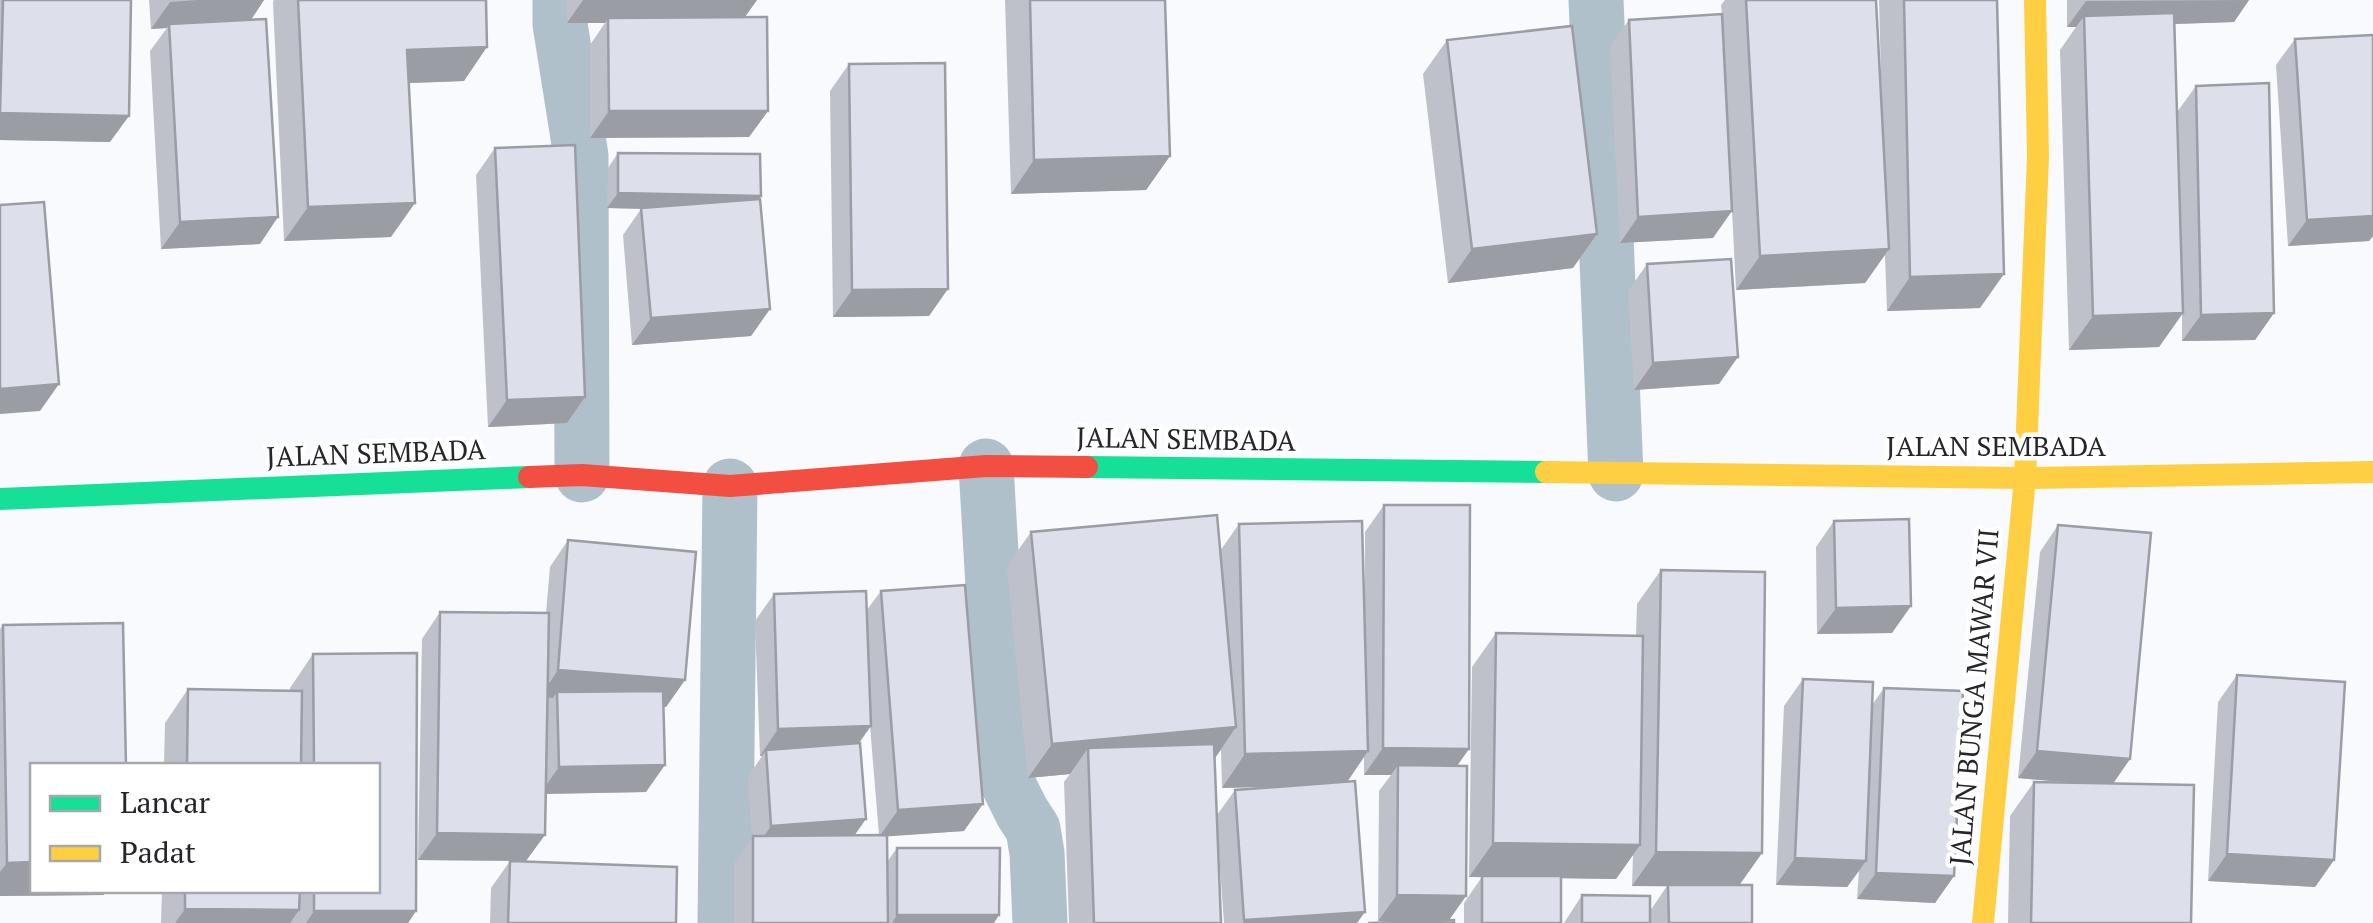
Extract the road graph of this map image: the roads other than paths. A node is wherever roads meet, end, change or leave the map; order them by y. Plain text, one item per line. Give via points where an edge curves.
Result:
1 (560, 0) edge
2 (1596, 0) edge
3 (2035, 0) edge
4 (986, 466) junction
5 (2373, 472) edge
6 (1616, 474) junction
7 (582, 475) junction
8 (2025, 478) junction
9 (730, 486) junction
10 (0, 499) edge
11 (725, 923) edge
12 (1040, 923) edge
13 (1982, 923) edge

1 - 7 street via 580,156
2 - 6 street
3 - 8 street, JALAN BUNGA MAWAR VII via 2038,156
4 - 6 street, JALAN SEMBADA
4 - 9 street, JALAN SEMBADA
4 - 12 street via 1004,776 1033,829
5 - 8 street, JALAN SEMBADA
6 - 8 street, JALAN SEMBADA
7 - 9 street, JALAN SEMBADA
7 - 10 street, JALAN SEMBADA
8 - 13 street, JALAN BUNGA MAWAR VII
9 - 11 street

